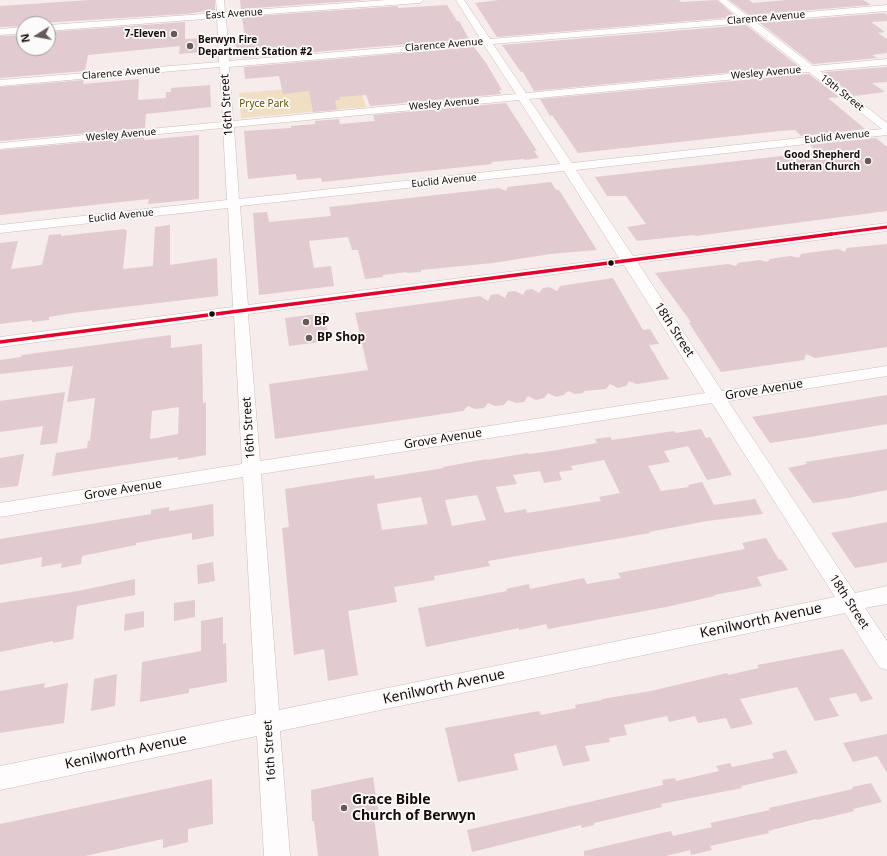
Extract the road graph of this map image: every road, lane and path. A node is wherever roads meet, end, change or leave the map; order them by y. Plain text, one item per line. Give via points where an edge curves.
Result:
1 (220, 0) edge
2 (420, 0) edge
3 (460, 0) edge
4 (722, 0) edge
5 (887, 8) edge
6 (221, 15) junction
7 (746, 19) junction
8 (56, 27) edge
9 (16, 31) edge
10 (0, 32) edge
11 (488, 42) junction
12 (887, 62) edge
13 (224, 64) junction
14 (811, 69) junction
15 (0, 83) edge
16 (523, 96) junction
17 (228, 125) junction
18 (887, 128) edge
19 (887, 132) edge
20 (0, 146) edge
21 (568, 167) junction
22 (233, 204) junction
23 (887, 227) edge
24 (0, 229) edge
25 (629, 260) junction
26 (241, 310) junction
27 (0, 342) edge
28 (887, 371) edge
29 (718, 398) junction
30 (251, 470) junction
31 (0, 510) edge
32 (887, 595) edge
33 (850, 603) junction
34 (887, 660) edge
35 (268, 723) junction
36 (0, 778) edge
37 (277, 856) edge

1 - 6 street, 16th Street
2 - 6 street, East Avenue
3 - 11 street, 18th Street
4 - 7 street, 19th Street
5 - 7 street, Clarence Avenue
6 - 8 street, East Avenue
6 - 13 street, 16th Street
7 - 11 street, Clarence Avenue
7 - 14 street, 19th Street
9 - 10 street
11 - 13 street, Clarence Avenue
11 - 16 street, 18th Street
12 - 14 street, Wesley Avenue
13 - 15 street, Clarence Avenue
13 - 17 street, 16th Street
14 - 16 street, Wesley Avenue
14 - 18 street, 19th Street
16 - 17 street, Wesley Avenue
16 - 21 street, 18th Street
17 - 20 street, Wesley Avenue
17 - 22 street, 16th Street
19 - 21 street, Euclid Avenue
21 - 22 street, Euclid Avenue
21 - 25 street, 18th Street
22 - 24 street, Euclid Avenue
22 - 26 street, 16th Street
23 - 25 street
25 - 26 street
25 - 29 street, 18th Street
26 - 27 street
26 - 30 street, 16th Street
28 - 29 street, Grove Avenue
29 - 30 street, Grove Avenue
29 - 33 street, 18th Street
30 - 31 street, Grove Avenue
30 - 35 street, 16th Street
32 - 33 street, Kenilworth Avenue
33 - 34 street, 18th Street
33 - 35 street, Kenilworth Avenue
35 - 36 street, Kenilworth Avenue
35 - 37 street, 16th Street

